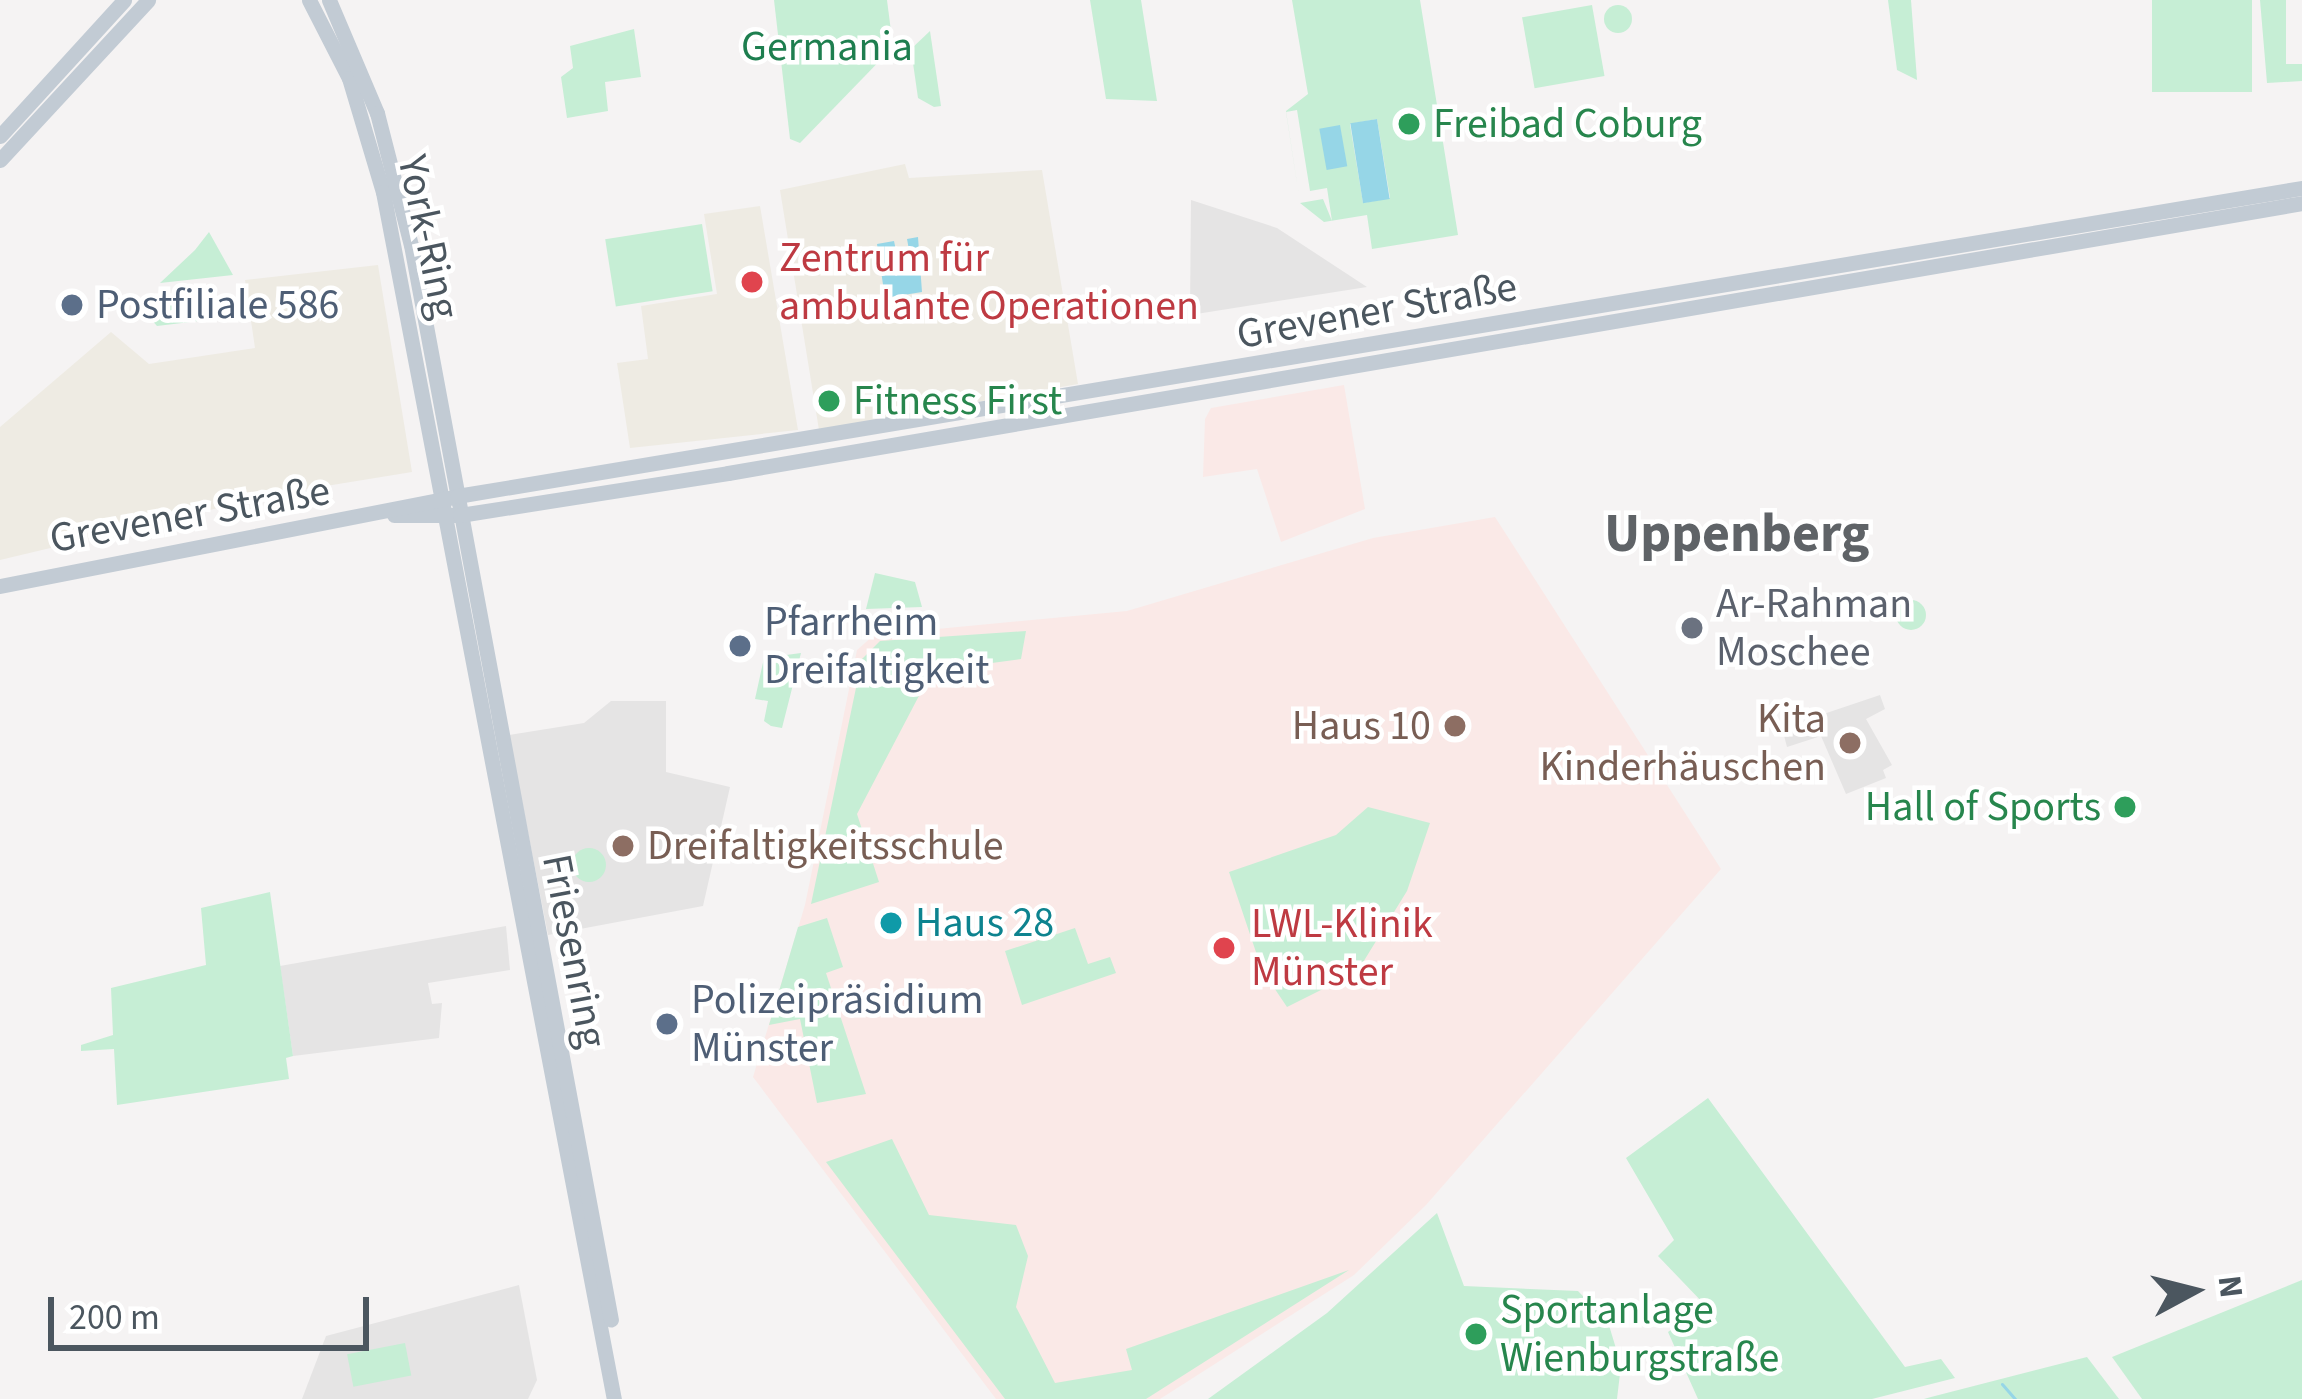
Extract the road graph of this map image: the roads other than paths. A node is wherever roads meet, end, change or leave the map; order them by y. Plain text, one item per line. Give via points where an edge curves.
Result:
1 (124, 0) edge
2 (148, 0) edge
3 (309, 0) edge
4 (329, 0) edge
5 (0, 136) edge
6 (0, 160) edge
7 (2302, 188) edge
8 (2302, 203) edge
9 (457, 496) junction
10 (440, 508) junction
11 (460, 515) junction
12 (0, 586) edge
13 (614, 1399) edge
14 (624, 1399) edge

1 - 5 main road
2 - 6 main road
3 - 10 main road, York-Ring via 338,52 375,155
4 - 9 main road, York-Ring via 387,145
7 - 9 main road, Grevener Straße
8 - 11 main road, Grevener Straße via 1515,343
9 - 10 main road, Grevener Straße
9 - 11 main road, York-Ring
10 - 11 main road, Grevener Straße
10 - 12 main road, Grevener Straße
10 - 13 main road, Friesenring
11 - 14 main road, Friesenring

